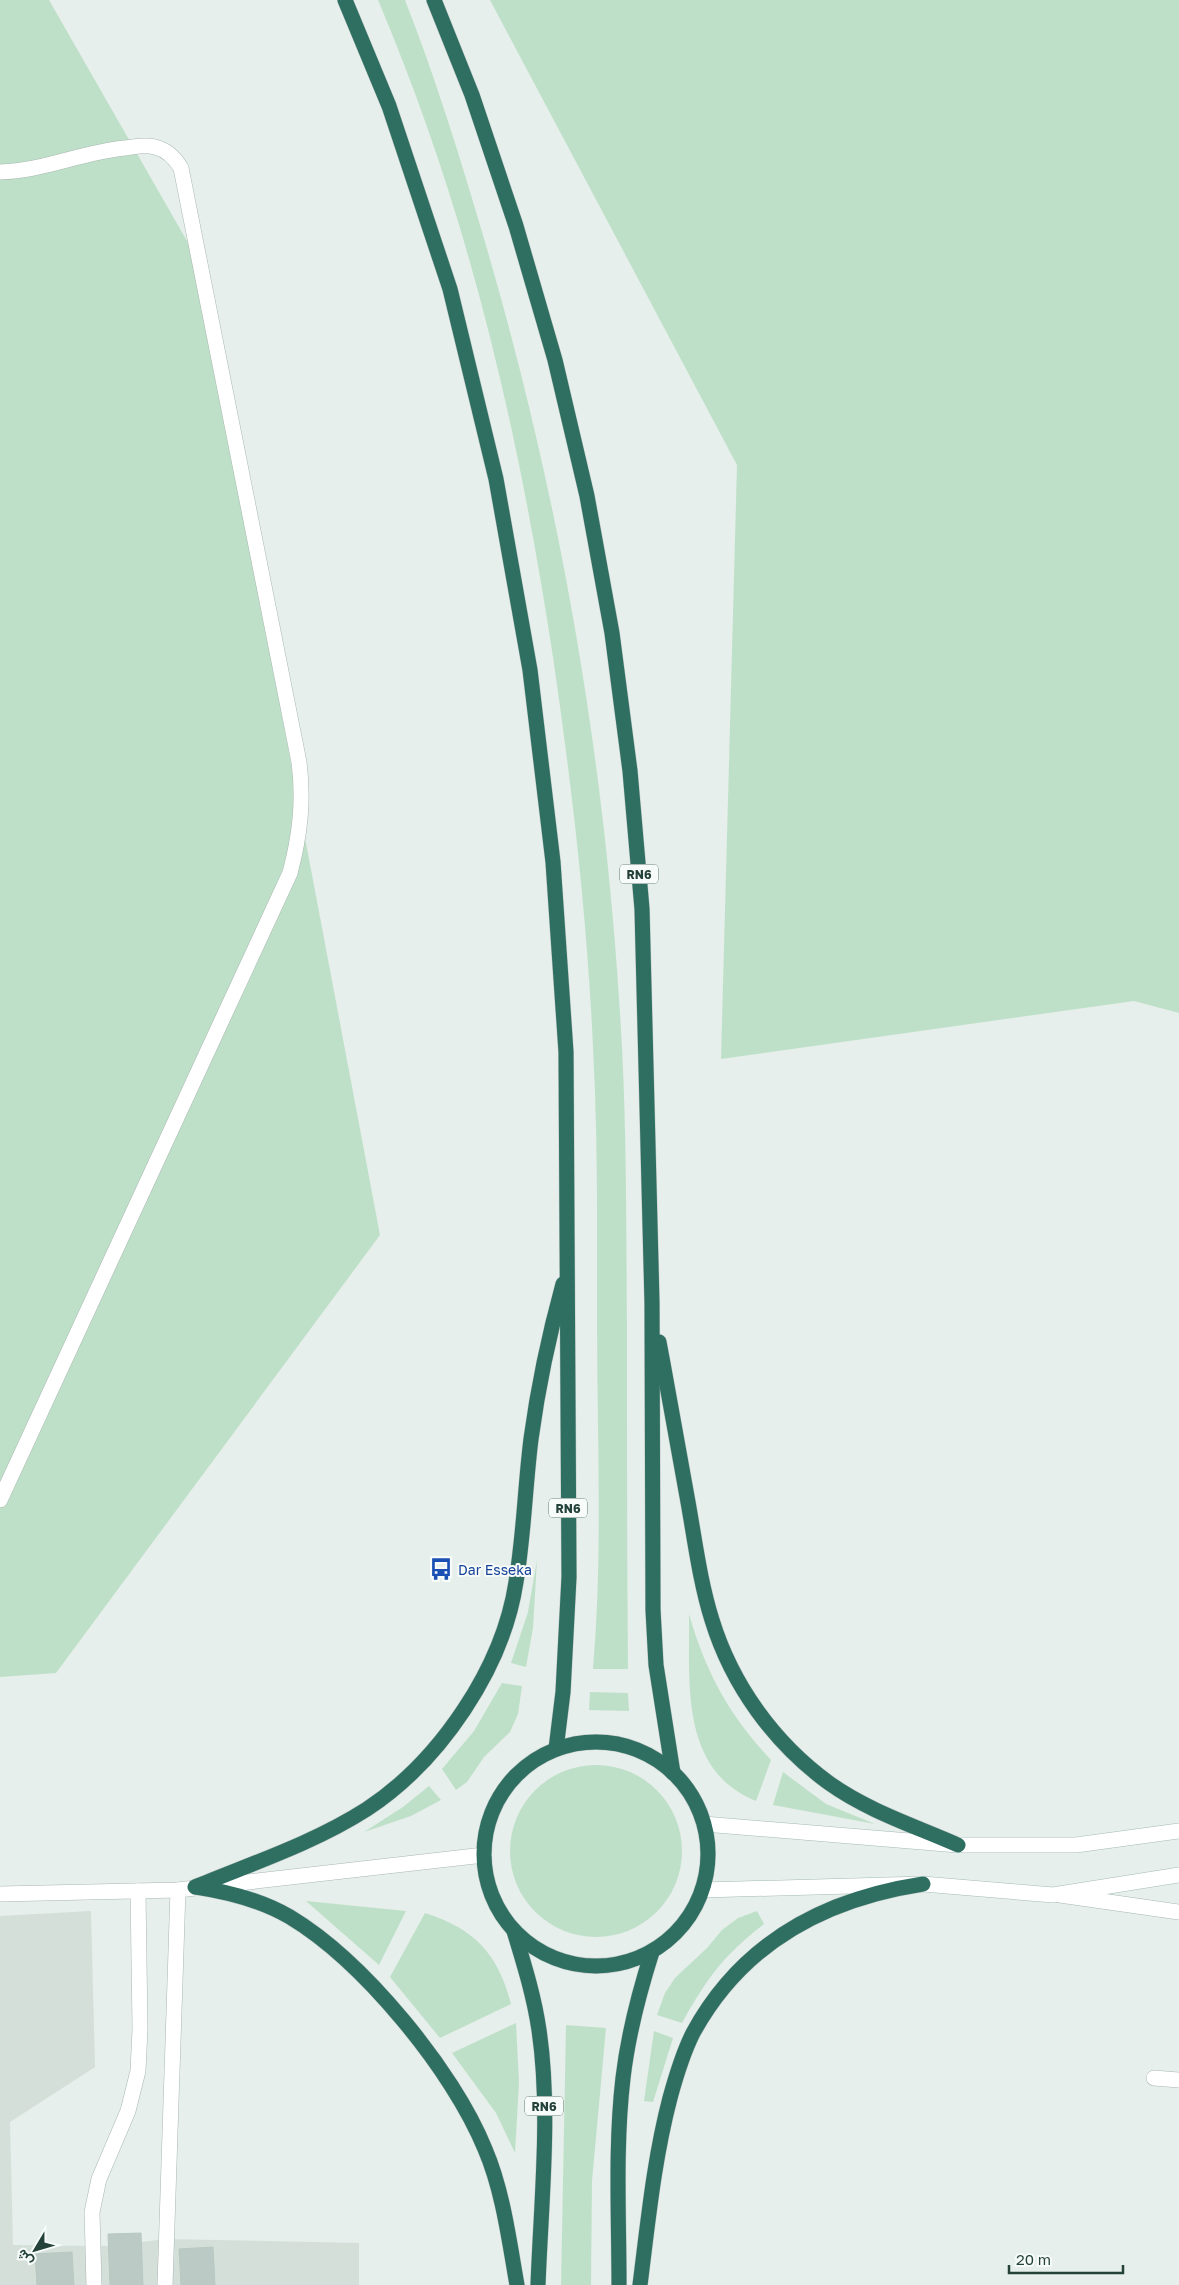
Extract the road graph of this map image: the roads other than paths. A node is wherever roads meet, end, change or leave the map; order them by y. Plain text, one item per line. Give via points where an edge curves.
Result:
1 (345, 0) edge
2 (434, 0) edge
3 (0, 172) edge
4 (568, 1266) junction
5 (652, 1303) junction
6 (0, 1500) edge
7 (556, 1749) junction
8 (673, 1773) junction
9 (704, 1824) junction
10 (1179, 1831) edge
11 (958, 1845) junction
12 (484, 1855) junction
13 (1179, 1875) edge
14 (923, 1884) junction
15 (195, 1887) junction
16 (178, 1890) junction
17 (703, 1890) junction
18 (138, 1891) junction
19 (0, 1894) edge
20 (1053, 1895) junction
21 (1179, 1912) edge
22 (514, 1931) junction
23 (652, 1952) junction
24 (1154, 2078) dead end
25 (1179, 2080) edge
26 (94, 2285) edge
27 (165, 2285) edge
28 (517, 2285) edge
29 (538, 2285) edge
30 (619, 2285) edge
31 (640, 2285) edge

1 - 4 highway, RN6 via 389,106 450,289 496,479 530,670 553,862 566,1052
2 - 5 highway, RN6 via 472,95 516,226 555,360 587,496 612,633 630,771 642,910
3 - 6 street via 41,168 105,150 144,146 166,151 181,168 299,762 302,813 299,838 286,881
4 - 7 highway, RN6 via 568,1625
4 - 15 highway via 540,1382 516,1584 504,1628 487,1670 464,1710 436,1747 369,1808 329,1831
5 - 8 highway, RN6 via 653,1610 656,1665
5 - 11 highway via 703,1586 723,1652 739,1682 779,1737 830,1783 859,1802
7 - 8 highway via 587,1743 618,1744 648,1755
7 - 12 highway, RN6 via 527,1766 504,1791 489,1821
8 - 9 highway, RN6 via 686,1788
9 - 11 street
9 - 17 highway, RN6 via 708,1846
10 - 11 street via 1076,1845
12 - 15 street
12 - 22 highway, RN6 via 487,1882 498,1908
13 - 20 street
14 - 17 street
14 - 20 street
14 - 31 highway via 885,1890 814,1916 776,1938 744,1965 715,1998 692,2034 662,2131
15 - 16 street
15 - 28 highway via 243,1897 288,1916 329,1945 402,2019 454,2089 486,2150 497,2182
16 - 18 street
16 - 27 street
17 - 23 highway, RN6 via 691,1914 674,1936
18 - 19 street
18 - 26 street via 138,2071 128,2111 99,2179 92,2212
20 - 21 street
22 - 23 highway via 533,1947 556,1959 580,1965 605,1966
22 - 29 highway, RN6 via 530,1980 544,2082
23 - 30 highway via 634,2015 623,2079
24 - 25 street

